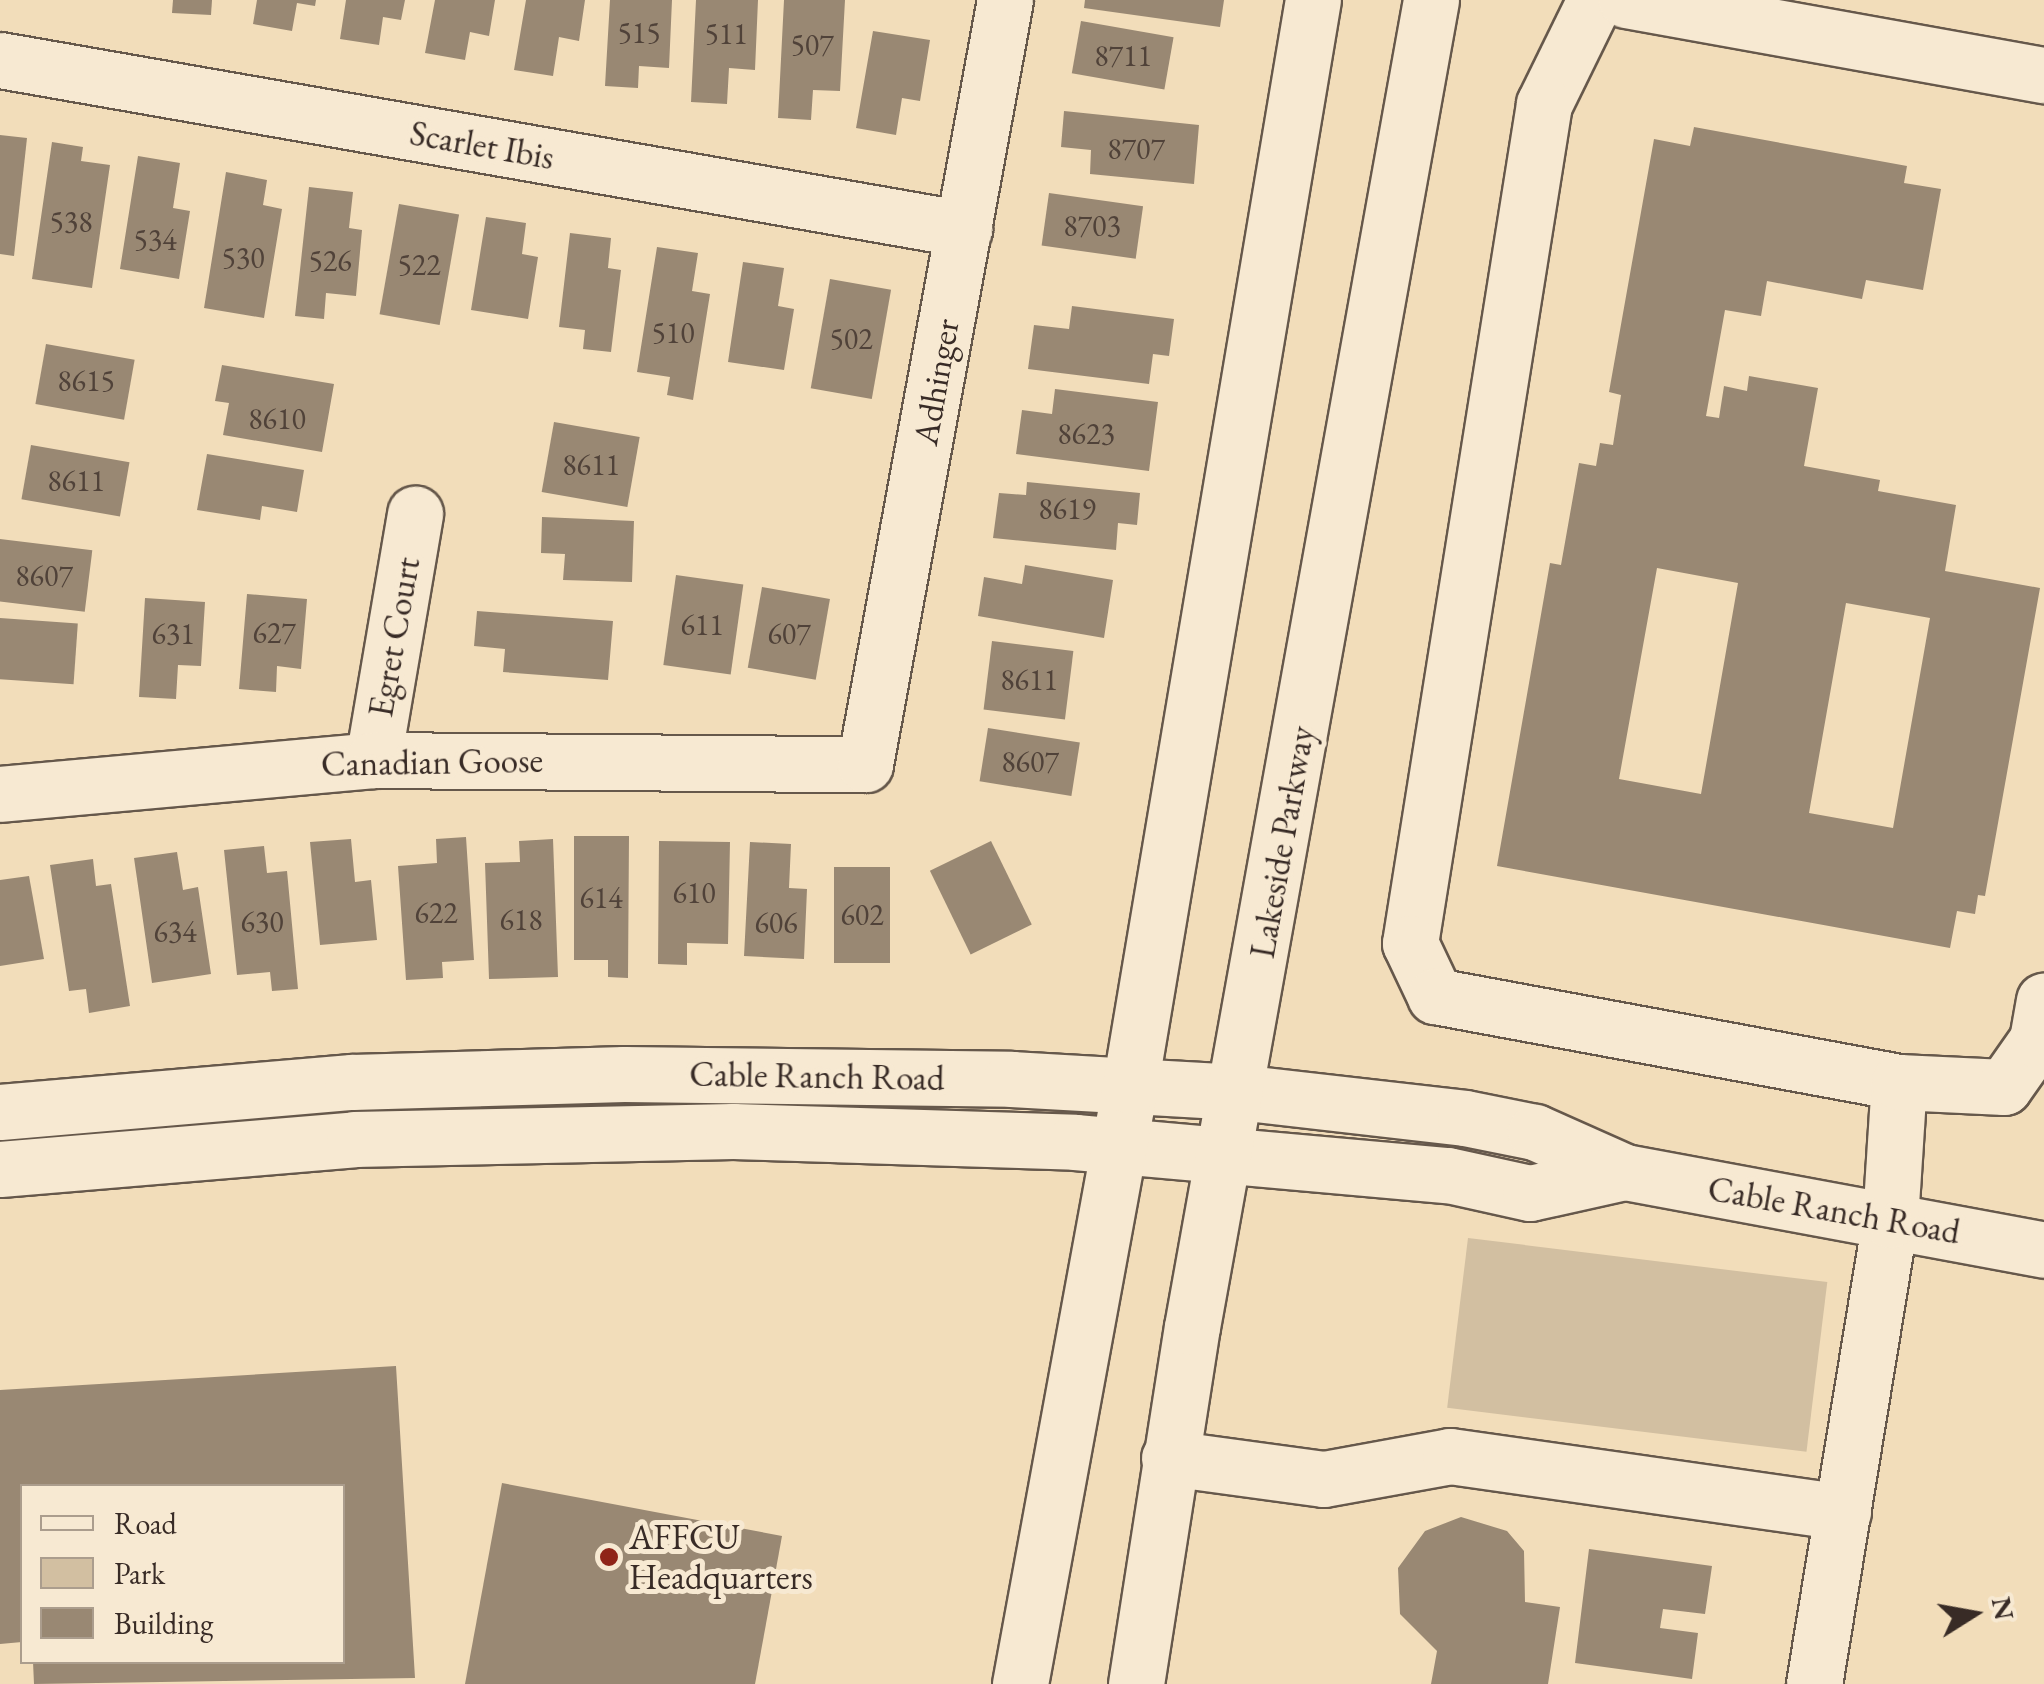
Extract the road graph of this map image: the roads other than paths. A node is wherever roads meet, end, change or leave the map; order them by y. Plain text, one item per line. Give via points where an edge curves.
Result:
1 (1005, 0) edge
2 (1313, 0) edge
3 (1430, 0) edge
4 (1595, 0) edge
5 (1626, 0) edge
6 (0, 60) edge
7 (2044, 74) edge
8 (964, 230) junction
9 (416, 514) dead end
10 (372, 760) junction
11 (865, 764) joint
12 (0, 794) edge
13 (2044, 1000) edge
14 (1899, 1082) junction
15 (1130, 1086) junction
16 (1238, 1092) junction
17 (0, 1112) edge
18 (1118, 1145) junction
19 (1226, 1154) junction
20 (0, 1169) edge
21 (1625, 1172) junction
22 (1890, 1220) junction
23 (2044, 1250) edge
24 (1170, 1458) junction
25 (1843, 1512) junction
26 (1020, 1684) edge
27 (1136, 1684) edge
28 (1814, 1684) edge

1 - 8 street, Adhinger
2 - 15 street
3 - 16 street, Lakeside Parkway
4 - 14 street via 1544,104 1410,943 1434,996
5 - 7 street
6 - 8 street, Scarlet Ibis
8 - 11 street, Adhinger
9 - 10 street, Egret Court
10 - 11 street, Canadian Goose
10 - 12 street, Canadian Goose
13 - 14 street via 2037,1040 2004,1087
14 - 22 street
15 - 16 street, Cable Ranch Road
15 - 17 street, Cable Ranch Road via 738,1073 495,1077 160,1095
15 - 18 street
16 - 19 street, Lakeside Parkway
16 - 21 street, Cable Ranch Road via 1393,1107 1534,1132
18 - 19 street, Cable Ranch Road
18 - 20 street, Cable Ranch Road via 830,1132 494,1133 176,1150
18 - 26 street
19 - 21 street, Cable Ranch Road via 1448,1175 1530,1192
19 - 24 street, Lakeside Parkway
21 - 22 street, Cable Ranch Road
22 - 23 street, Cable Ranch Road
22 - 25 street
24 - 25 street via 1324,1478 1450,1456
24 - 27 street, Lakeside Parkway
25 - 28 street

